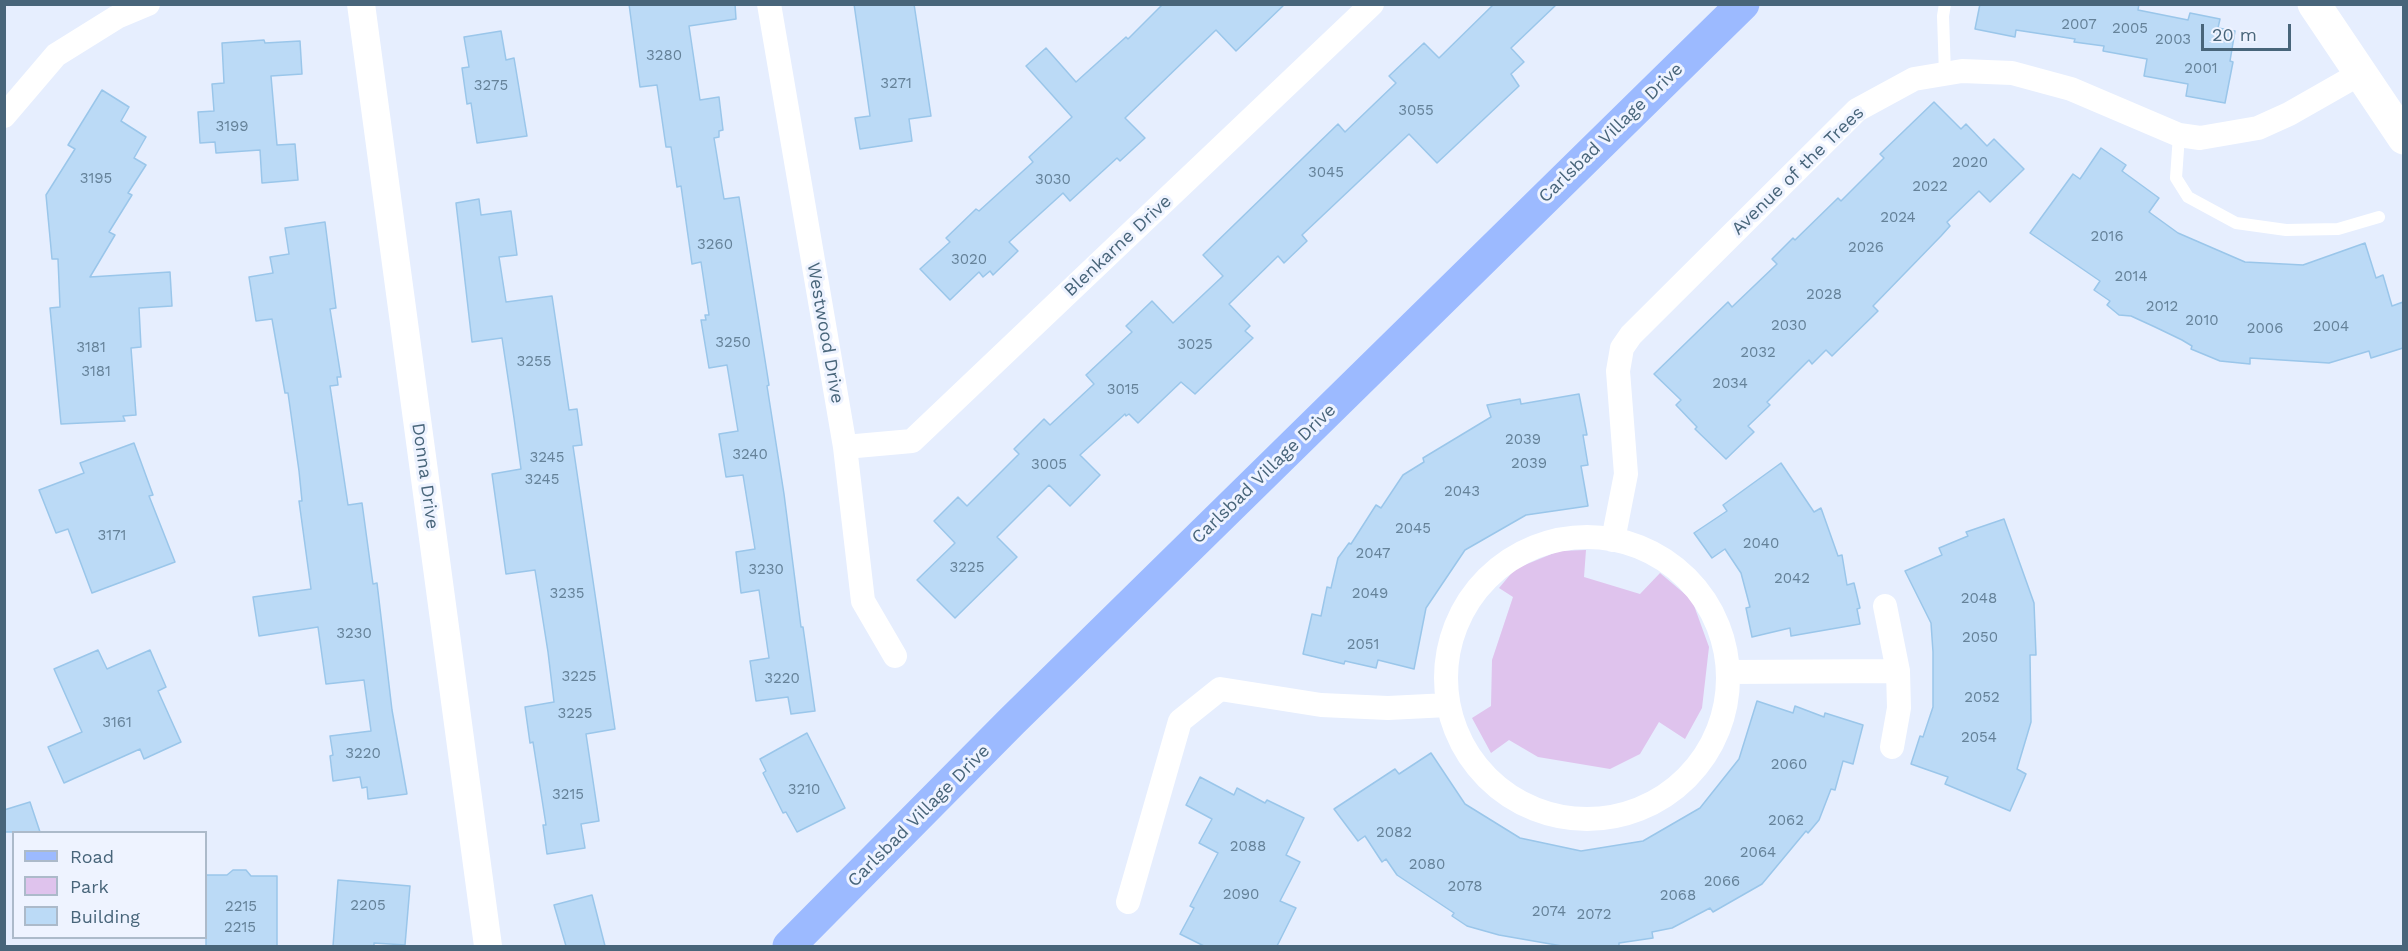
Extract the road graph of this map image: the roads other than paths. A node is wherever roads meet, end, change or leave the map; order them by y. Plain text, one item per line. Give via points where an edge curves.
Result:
1 (148, 4) edge
2 (361, 4) edge
3 (769, 4) edge
4 (1372, 4) edge
5 (1743, 4) edge
6 (1945, 4) edge
7 (2314, 4) edge
8 (2361, 73) junction
9 (1945, 74) junction
10 (4, 116) edge
11 (2179, 135) junction
12 (2403, 138) edge
13 (2379, 217) dead end
14 (845, 447) junction
15 (1613, 540) junction
16 (1885, 606) dead end
17 (895, 656) dead end
18 (1898, 671) junction
19 (1729, 672) junction
20 (1448, 705) junction
21 (1892, 747) dead end
22 (1128, 903) dead end
23 (489, 946) edge
24 (789, 946) edge

1 - 10 street via 117,17 56,55
2 - 23 street, Donna Drive
3 - 14 street, Westwood Drive
4 - 14 street, Blenkarne Drive via 912,441
5 - 24 main road, Carlsbad Village Drive via 1029,704
6 - 9 lane
7 - 8 main road
8 - 11 street, Avenue of the Trees via 2258,128 2200,138
8 - 12 main road
9 - 11 street, Avenue of the Trees via 2012,73 2071,89
9 - 15 street, Avenue of the Trees via 1914,79 1857,110 1631,335 1622,348 1618,371 1626,474
11 - 13 lane via 2176,178 2188,197 2236,224 2286,230 2338,229
14 - 17 street, Westwood Drive via 863,602
15 - 19 street via 1645,549 1676,568 1697,589 1716,618
15 - 20 street via 1577,537 1546,543 1512,557 1487,577 1455,625 1445,674
16 - 18 street
18 - 19 street
18 - 21 street via 1899,708
19 - 20 street via 1719,730 1691,774 1650,805 1597,818 1542,812 1508,795 1478,767 1459,739
20 - 22 street via 1321,705 1220,689 1180,720

